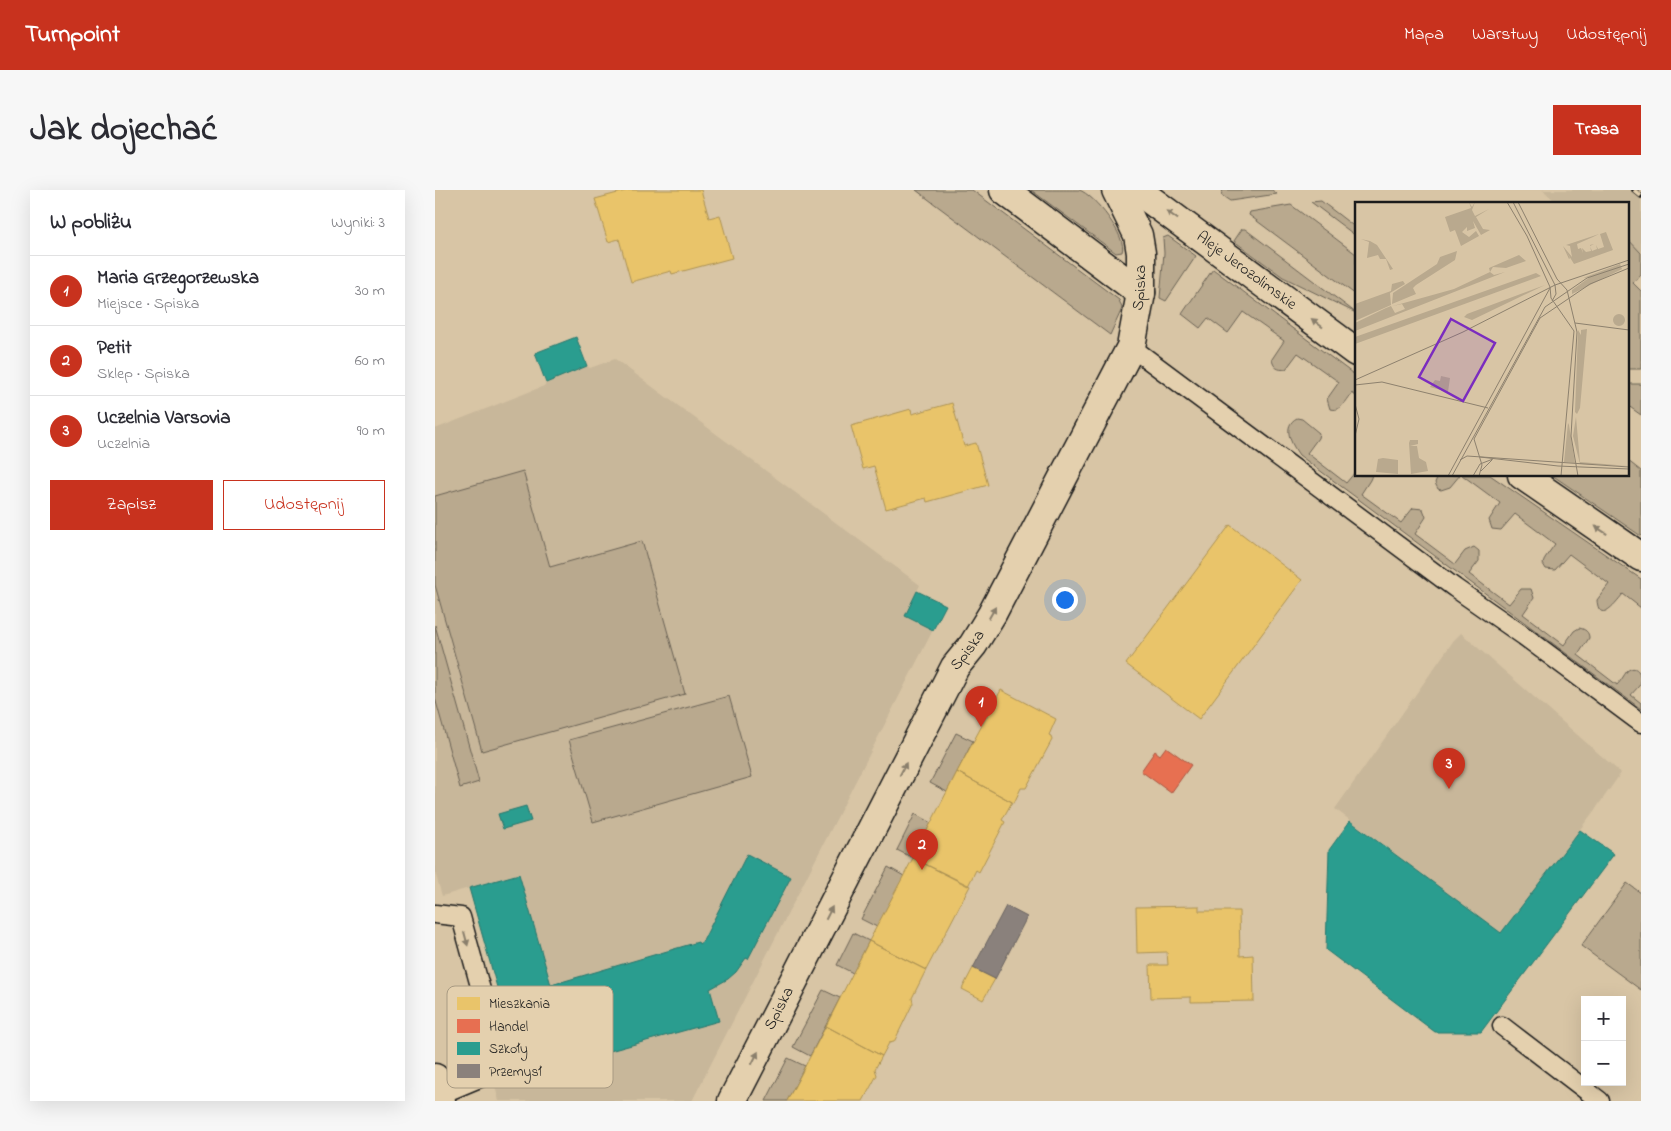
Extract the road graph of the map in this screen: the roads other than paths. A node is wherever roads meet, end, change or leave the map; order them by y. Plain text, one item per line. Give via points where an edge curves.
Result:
1 (1004, 190) edge
2 (1116, 190) edge
3 (1137, 190) edge
4 (1141, 293) junction
5 (1131, 347) junction
6 (1355, 351) edge
7 (1523, 476) edge
8 (1641, 557) edge
9 (1641, 723) edge
10 (435, 914) edge
11 (480, 986) edge
12 (1502, 1026) dead end
13 (732, 1101) edge
14 (1600, 1101) edge

1 - 4 street
2 - 4 street, Spiska via 1138,235
6 -> 3 street, Aleje Jerozolimskie
4 - 5 street, Spiska
5 - 9 lane
13 -> 5 street, Spiska via 955,667 992,614
8 -> 7 street
10 -> 11 lane via 461,917
12 - 14 lane

